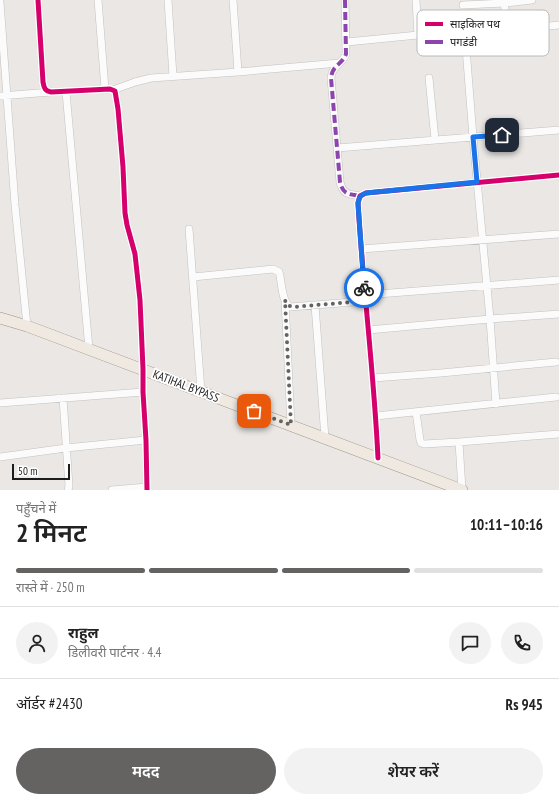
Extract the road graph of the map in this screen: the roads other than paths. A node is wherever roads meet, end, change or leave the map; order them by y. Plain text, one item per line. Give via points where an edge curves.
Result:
1 (38, 0) edge
2 (98, 0) edge
3 (168, 0) edge
4 (233, 0) edge
5 (345, 0) edge
6 (416, 0) edge
7 (532, 0) edge
8 (505, 1) edge
9 (0, 2) edge
10 (463, 5) dead end
11 (417, 18) edge
12 (559, 25) edge
13 (549, 26) edge
14 (417, 35) edge
15 (347, 42) junction
16 (467, 56) edge
17 (340, 63) junction
18 (238, 72) junction
19 (173, 76) junction
20 (429, 78) dead end
21 (105, 89) junction
22 (113, 90) junction
23 (51, 92) junction
24 (66, 92) junction
25 (4, 96) edge
26 (559, 130) edge
27 (473, 137) junction
28 (435, 140) junction
29 (337, 148) junction
30 (559, 175) edge
31 (477, 182) junction
32 (360, 196) junction
33 (189, 229) dead end
34 (559, 234) edge
35 (482, 240) junction
36 (361, 249) junction
37 (193, 277) junction
38 (559, 280) edge
39 (486, 285) junction
40 (365, 298) junction
41 (285, 300) junction
42 (315, 305) junction
43 (559, 314) edge
44 (0, 318) edge
45 (490, 319) junction
46 (27, 326) junction
47 (368, 330) junction
48 (89, 349) junction
49 (556, 362) dead end
50 (494, 368) junction
51 (143, 369) junction
52 (373, 378) junction
53 (201, 391) junction
54 (143, 392) junction
55 (556, 397) dead end
56 (63, 398) junction
57 (0, 403) edge
58 (496, 404) junction
59 (416, 412) junction
60 (376, 416) junction
61 (291, 425) junction
62 (559, 434) edge
63 (325, 438) junction
64 (146, 440) junction
65 (459, 442) junction
66 (66, 448) junction
67 (0, 457) edge
68 (378, 458) junction
69 (147, 488) edge
70 (68, 490) edge
71 (112, 490) edge
72 (462, 490) edge

1 - 23 street via 43,82 45,90
2 - 21 street
3 - 19 street
4 - 18 street
5 - 15 street
6 - 11 street
7 - 8 street
8 - 10 street
9 - 25 street
12 - 13 street
14 - 15 street
15 - 17 street via 345,58
16 - 27 street
17 - 18 street
17 - 29 street via 332,70 331,78
18 - 19 street
19 - 22 street via 142,80
20 - 28 street
21 - 22 street
21 - 24 street
22 - 51 street via 118,109 125,213 138,278
23 - 24 street
23 - 25 street
24 - 48 street
25 - 46 street
26 - 27 street
27 - 28 street
27 - 31 street
28 - 29 street
29 - 32 street via 341,188 346,193
30 - 31 street
31 - 32 street via 366,193
31 - 35 street
32 - 36 street via 358,203
33 - 37 street
34 - 35 street
35 - 36 street
35 - 39 street
36 - 40 street
37 - 41 street via 276,269 280,274
37 - 53 street
38 - 39 street
39 - 40 street
39 - 45 street
40 - 42 street
40 - 47 street
41 - 42 street via 290,307
41 - 61 street
42 - 63 street
43 - 45 street
44 - 46 main road, KATIHAL BYPASS
45 - 47 street
45 - 50 street
46 - 48 main road, KATIHAL BYPASS
47 - 52 street
48 - 51 main road, KATIHAL BYPASS
49 - 50 street
50 - 52 street
50 - 58 street
51 - 53 main road, KATIHAL BYPASS
51 - 54 street
52 - 60 street
53 - 61 main road, KATIHAL BYPASS
54 - 56 street
54 - 64 street
55 - 58 street
56 - 57 street
56 - 66 street
58 - 59 street
59 - 60 street
59 - 65 street via 421,443
60 - 68 street
61 - 63 main road, KATIHAL BYPASS
62 - 65 street
63 - 68 main road, KATIHAL BYPASS
64 - 66 street
64 - 69 street
65 - 72 street
66 - 67 street
66 - 70 street
68 - 72 main road, KATIHAL BYPASS
69 - 71 street

